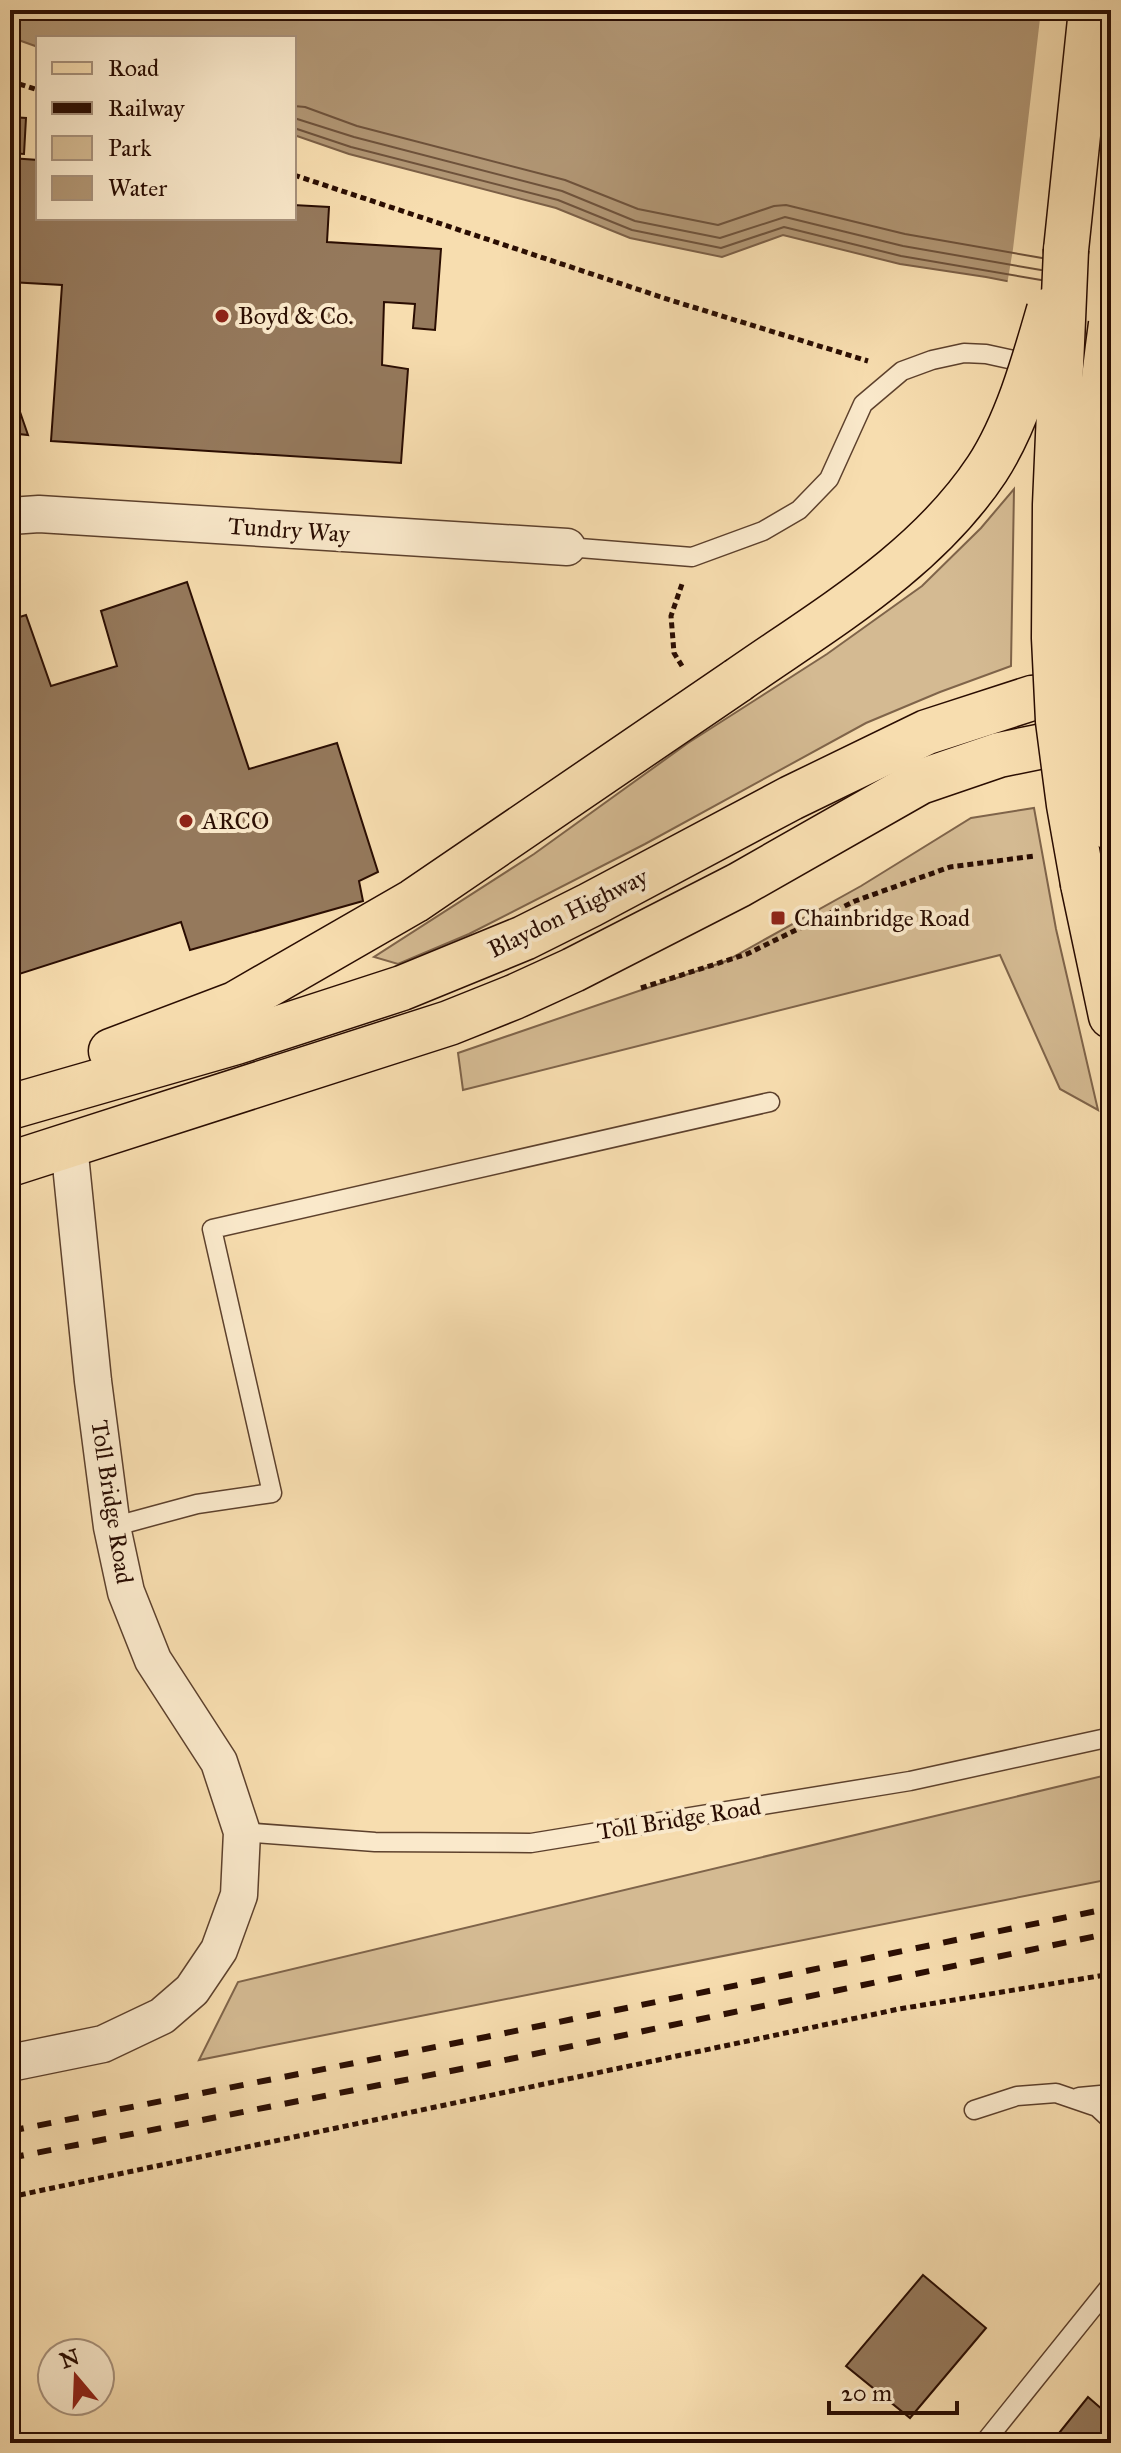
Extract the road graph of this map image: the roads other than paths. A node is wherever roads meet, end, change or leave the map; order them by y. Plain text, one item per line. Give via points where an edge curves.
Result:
1 (1091, 10) edge
2 (1066, 250) junction
3 (1111, 324) edge
4 (1111, 381) edge
5 (10, 516) edge
6 (567, 547) joint
7 (1111, 691) edge
8 (1111, 733) edge
9 (1111, 750) edge
10 (999, 755) junction
11 (1111, 828) edge
12 (1111, 1016) edge
13 (10, 1096) edge
14 (770, 1102) dead end
15 (10, 1107) edge
16 (69, 1145) junction
17 (10, 1164) edge
18 (112, 1527) junction
19 (1111, 1737) edge
20 (242, 1832) junction
21 (10, 2063) edge
22 (1111, 2094) edge
23 (1068, 2098) junction
24 (974, 2110) dead end
25 (1111, 2120) edge
26 (1111, 2285) edge
27 (984, 2443) edge

1 - 2 main road
2 - 12 main road, bridge via 1055,505 1058,721 1083,884
2 - 13 main road, bridge via 1039,348 988,467 923,545 876,583 414,901 235,1004 80,1062
3 - 11 main road, bridge via 1098,416 1090,635
4 - 6 lane via 986,354 932,360 902,371 863,404 829,479 799,510 763,531 692,557
5 - 6 street, Tundry Way
7 - 15 main road, Blaydon Highway via 1032,698 927,732 524,938 402,988
8 - 10 main road
9 - 10 main road
10 - 16 main road via 920,782 739,885 514,997
14 - 18 lane via 212,1229 272,1493 197,1504
16 - 17 main road
16 - 18 street, Toll Bridge Road
18 - 20 street, Toll Bridge Road via 126,1592 153,1660 219,1762
19 - 20 lane, Toll Bridge Road via 910,1781 531,1843 375,1842
20 - 21 street, Toll Bridge Road via 239,1895 219,1950 192,1990 162,2016 103,2044
22 - 23 lane
23 - 24 lane via 1056,2093 1017,2096
23 - 25 lane via 1097,2107
26 - 27 lane

